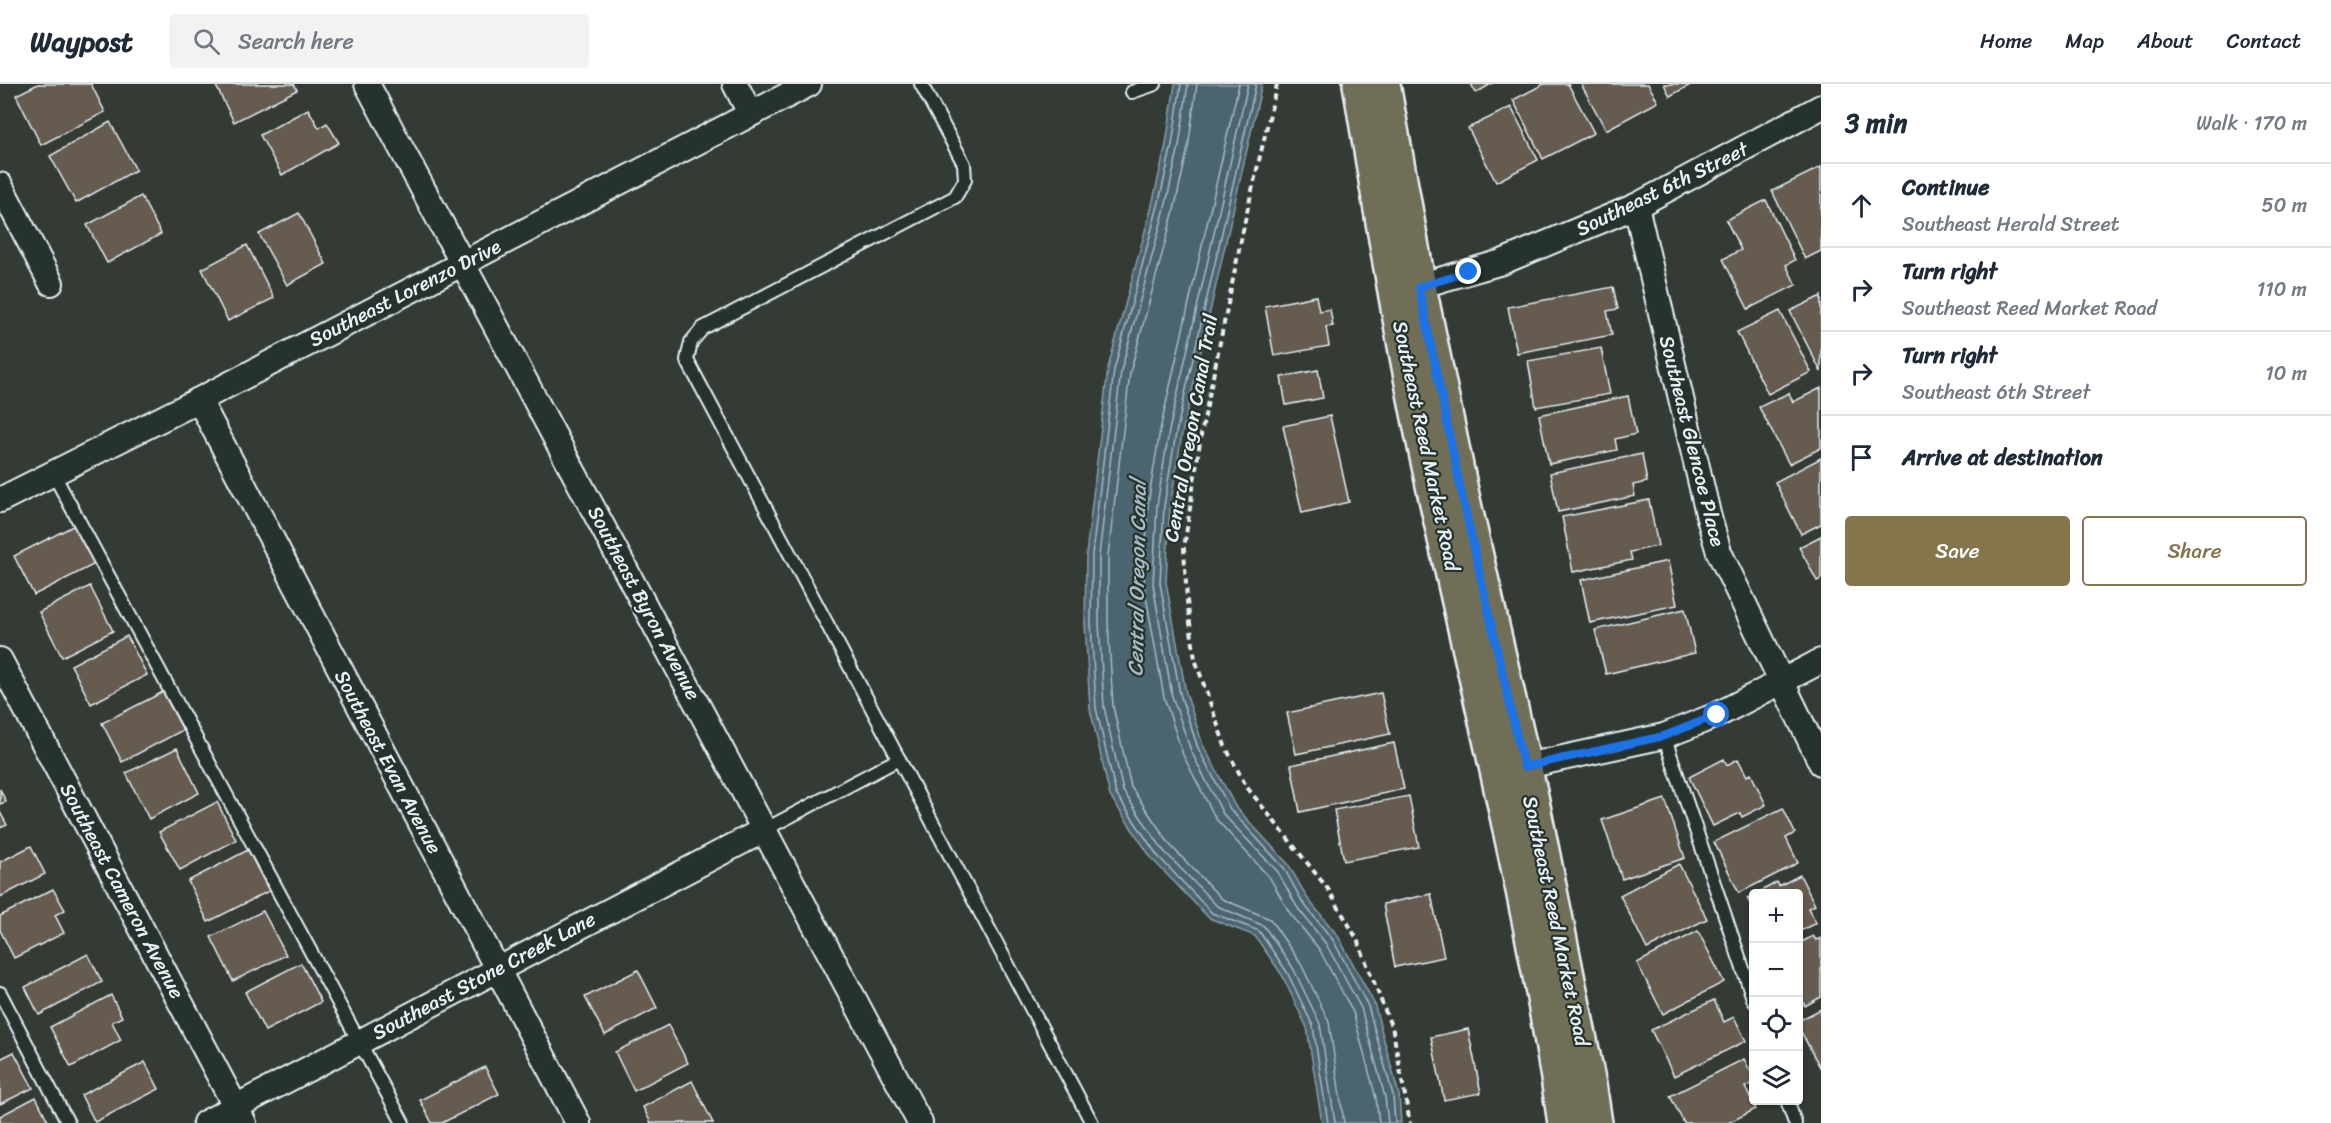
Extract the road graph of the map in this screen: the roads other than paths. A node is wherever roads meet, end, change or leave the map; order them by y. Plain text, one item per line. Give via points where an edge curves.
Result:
1 (367, 84) edge
2 (735, 84) edge
3 (809, 84) edge
4 (921, 84) edge
5 (1155, 84) edge
6 (1360, 84) edge
7 (1383, 84) edge
8 (1132, 92) dead end
9 (1821, 107) edge
10 (750, 113) junction
11 (0, 184) edge
12 (1636, 206) junction
13 (462, 263) junction
14 (51, 282) dead end
15 (1407, 290) junction
16 (199, 400) junction
17 (53, 473) junction
18 (0, 500) edge
19 (0, 660) edge
20 (1821, 661) edge
21 (1780, 682) junction
22 (1664, 736) junction
23 (899, 759) junction
24 (1821, 763) edge
25 (1510, 770) junction
26 (764, 830) junction
27 (496, 970) junction
28 (0, 993) edge
29 (1753, 997) edge
30 (360, 1041) junction
31 (1788, 1105) edge
32 (240, 1115) edge
33 (68, 1123) edge
34 (205, 1123) edge
35 (403, 1123) edge
36 (578, 1123) edge
37 (920, 1123) edge
38 (1092, 1123) edge
39 (1565, 1123) edge
40 (1595, 1123) edge
41 (1795, 1123) edge

1 - 13 street, Southeast Byron Avenue
2 - 10 street
3 - 10 street, Southeast Lorenzo Drive
4 - 23 lane via 964,164 965,180 955,197 703,328 691,342 687,360
5 - 8 lane
6 - 15 main road, Southeast Reed Market Road
7 - 15 main road, Southeast Reed Market Road
9 - 12 street, Southeast 6th Street
10 - 13 street, Southeast Lorenzo Drive
11 - 14 street
12 - 15 street, Southeast 6th Street via 1502,262
12 - 21 street, Southeast Glencoe Place via 1719,552
13 - 16 street, Southeast Lorenzo Drive
13 - 26 street, Southeast Byron Avenue
15 - 25 main road, Southeast Reed Market Road via 1436,500
16 - 17 street, Southeast Lorenzo Drive
16 - 27 street, Southeast Evan Avenue
17 - 18 street, Southeast Lorenzo Drive
17 - 30 lane
19 - 32 street, Southeast Cameron Avenue
20 - 21 street
21 - 22 street via 1717,715
21 - 24 street, Southeast Glencoe Place
22 - 25 street
22 - 29 lane
23 - 26 lane
23 - 38 lane
25 - 39 main road, Southeast Reed Market Road
25 - 40 main road, Southeast Reed Market Road via 1559,933
26 - 27 street, Southeast Stone Creek Lane
26 - 37 street, Southeast Byron Avenue
27 - 30 street, Southeast Stone Creek Lane
27 - 36 street, Southeast Evan Avenue
28 - 33 lane
30 - 32 street, Southeast Stone Creek Lane
30 - 35 lane
31 - 41 lane
32 - 34 street, Southeast Stone Creek Lane

